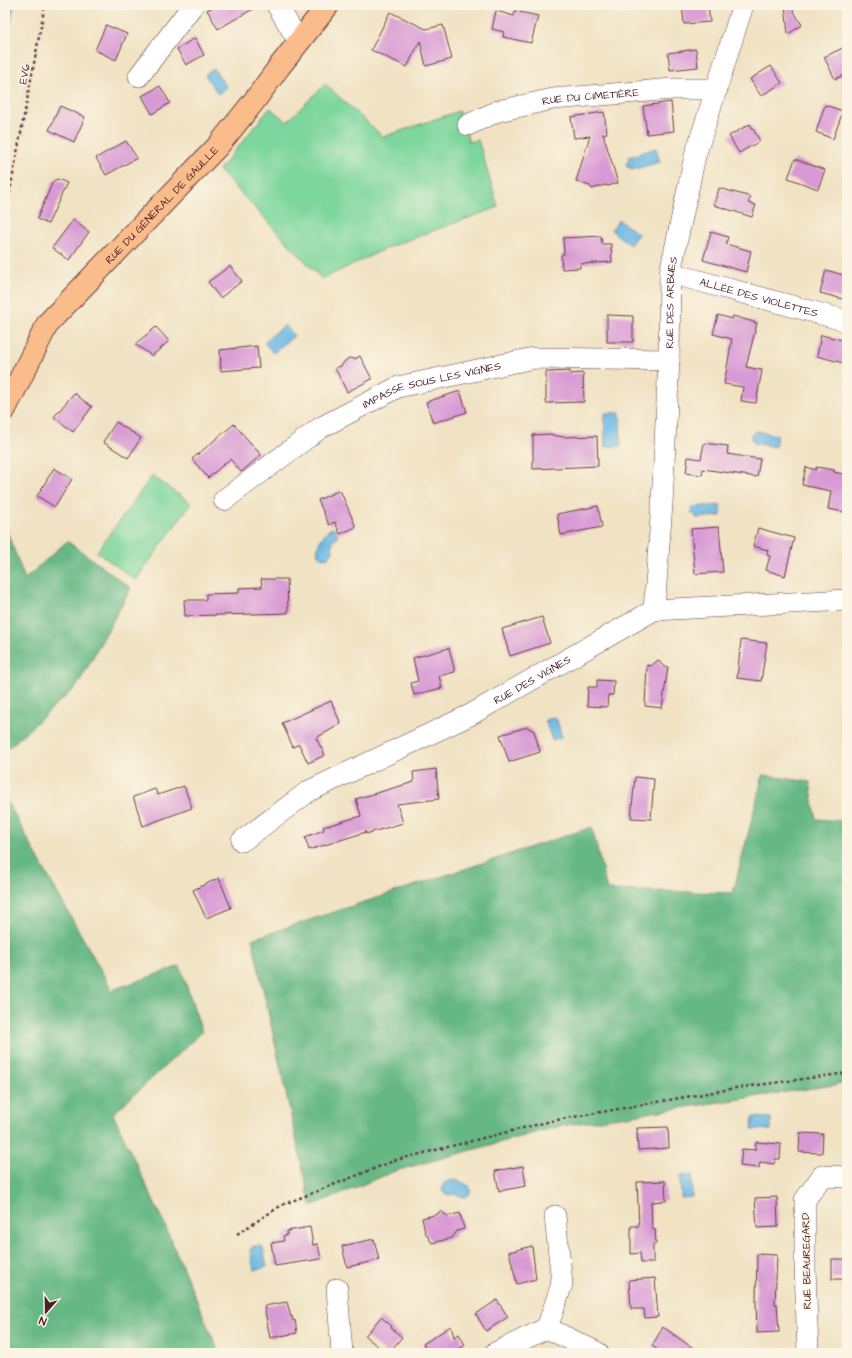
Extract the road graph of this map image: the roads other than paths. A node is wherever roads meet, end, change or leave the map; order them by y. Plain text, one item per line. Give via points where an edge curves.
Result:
1 (193, 5) edge
2 (277, 5) edge
3 (328, 5) edge
4 (743, 5) edge
5 (299, 42) junction
6 (139, 76) dead end
7 (717, 89) junction
8 (468, 125) dead end
9 (670, 272) junction
10 (847, 321) edge
11 (669, 360) junction
12 (5, 409) edge
13 (224, 500) dead end
14 (847, 600) edge
15 (654, 610) junction
16 (242, 841) dead end
17 (847, 1177) edge
18 (555, 1216) dead end
19 (337, 1289) dead end
20 (547, 1328) junction
21 (342, 1353) edge
22 (495, 1353) edge
23 (598, 1353) edge
24 (808, 1353) edge

1 - 6 street
2 - 5 street
3 - 5 main road, RUE DU GÉNÉRAL DE GAULLE
4 - 7 street, RUE DES ARBUES
5 - 12 main road, RUE DU GÉNÉRAL DE GAULLE via 217,147 48,322
7 - 8 street, RUE DU CIMETIÈRE via 673,89 553,100 498,111
7 - 9 street, RUE DES ARBUES via 695,156
9 - 10 street, ALLÉE DES VIOLETTES
9 - 11 street, RUE DES ARBUES
11 - 13 street, IMPASSE SOUS LES VIGNES via 534,358 398,387 320,428
11 - 15 street, RUE DES ARBUES
14 - 15 street, RUE DES VIGNES
15 - 16 street, RUE DES VIGNES via 470,715 309,791
17 - 24 street, RUE BEAUREGARD via 822,1176 805,1200
18 - 20 street via 562,1284
19 - 21 street
20 - 22 street
20 - 23 street

